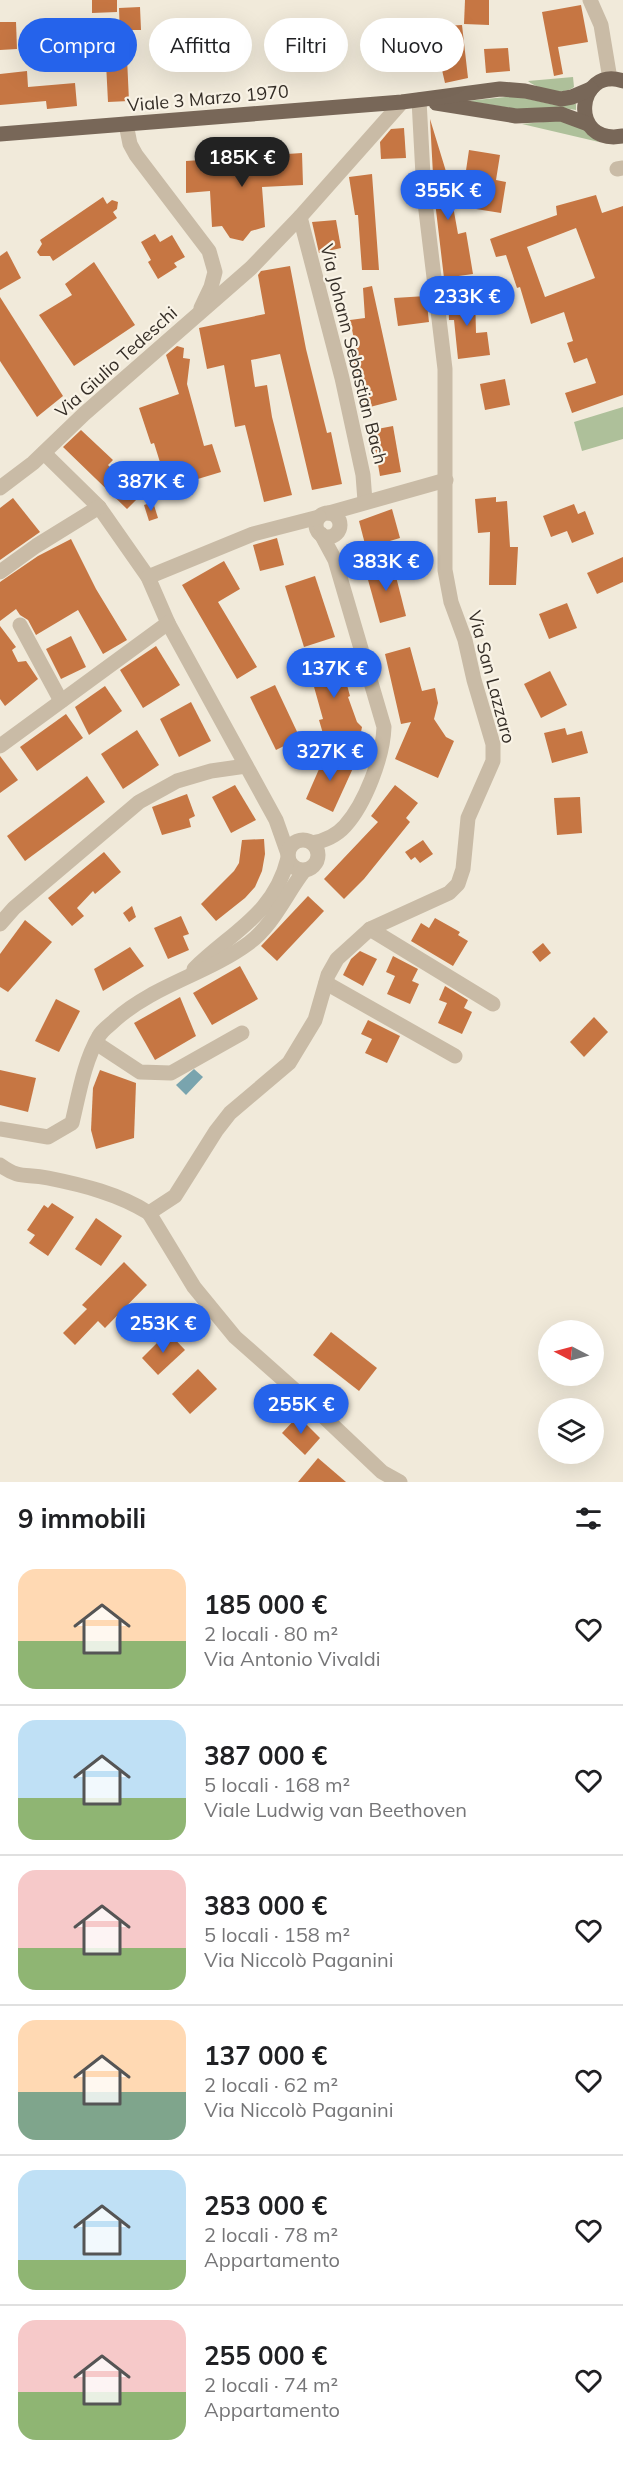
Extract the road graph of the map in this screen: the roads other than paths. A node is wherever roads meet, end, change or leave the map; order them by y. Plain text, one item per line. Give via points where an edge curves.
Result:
1 (590, 0) edge
2 (616, 80) edge
3 (591, 89) junction
4 (418, 100) junction
5 (402, 102) junction
6 (126, 124) junction
7 (588, 124) junction
8 (0, 134) edge
9 (623, 136) edge
10 (300, 217) junction
11 (215, 272) junction
12 (234, 282) junction
13 (198, 314) junction
14 (44, 453) junction
15 (446, 480) junction
16 (0, 488) edge
17 (365, 501) junction
18 (99, 507) junction
19 (325, 524) junction
20 (0, 572) edge
21 (148, 577) junction
22 (168, 623) junction
23 (20, 625) dead end
24 (61, 701) junction
25 (0, 746) edge
26 (246, 766) junction
27 (276, 820) junction
28 (308, 842) junction
29 (288, 856) junction
30 (304, 871) junction
31 (0, 924) edge
32 (370, 929) junction
33 (187, 975) junction
34 (326, 983) junction
35 (493, 1004) dead end
36 (242, 1033) dead end
37 (96, 1043) junction
38 (455, 1056) dead end
39 (0, 1129) edge
40 (0, 1165) edge
41 (149, 1213) junction
42 (400, 1482) edge

1 - 2 street
2 - 3 main road, Viale 3 Marzo 1970 via 596,84
3 - 4 main road, Viale 3 Marzo 1970 via 561,99 512,89
3 - 7 main road via 584,106
4 - 5 main road, Viale 3 Marzo 1970
4 - 7 main road, Viale 3 Marzo 1970 via 516,116 561,114
4 - 15 street, Via San Lazzaro via 424,194 445,369
5 - 6 main road, Viale 3 Marzo 1970
5 - 10 street
6 - 8 main road, Viale 3 Marzo 1970
6 - 11 street via 136,155 209,250
7 - 9 main road, Viale 3 Marzo 1970 via 603,136
10 - 12 street
10 - 17 street, Via Johann Sebastian Bach via 342,378
11 - 12 street via 221,279
11 - 13 street, Via Giulio Tedeschi
12 - 13 street
13 - 14 street, Via Giulio Tedeschi
14 - 16 street, Via Giulio Tedeschi
14 - 18 street
15 - 17 street
15 - 32 street, Via San Lazzaro via 445,570 493,744 493,761 468,818 459,884 449,893
17 - 19 street
18 - 20 street
18 - 21 street
19 - 21 street via 287,524 253,534
19 - 28 street via 384,734 381,752 356,812 333,836
21 - 22 street
22 - 24 street
22 - 26 street
23 - 24 street
24 - 25 street
26 - 27 street
26 - 31 street via 177,781 139,802
27 - 28 street
27 - 29 street
28 - 29 street via 291,845
28 - 30 street via 318,852 317,862
29 - 30 street via 292,866
29 - 33 street via 268,903
30 - 33 street via 286,900 251,941 206,969
32 - 34 street, Via San Lazzaro via 337,959
32 - 35 street
33 - 37 street via 130,1006 100,1034
34 - 38 street
34 - 41 street, Via San Lazzaro via 315,1020 289,1063 230,1113 175,1196
36 - 37 street via 171,1073 140,1071
37 - 39 street via 72,1123 48,1137
40 - 41 street via 14,1175 80,1184 132,1202
41 - 42 street via 194,1287 235,1337 382,1472

